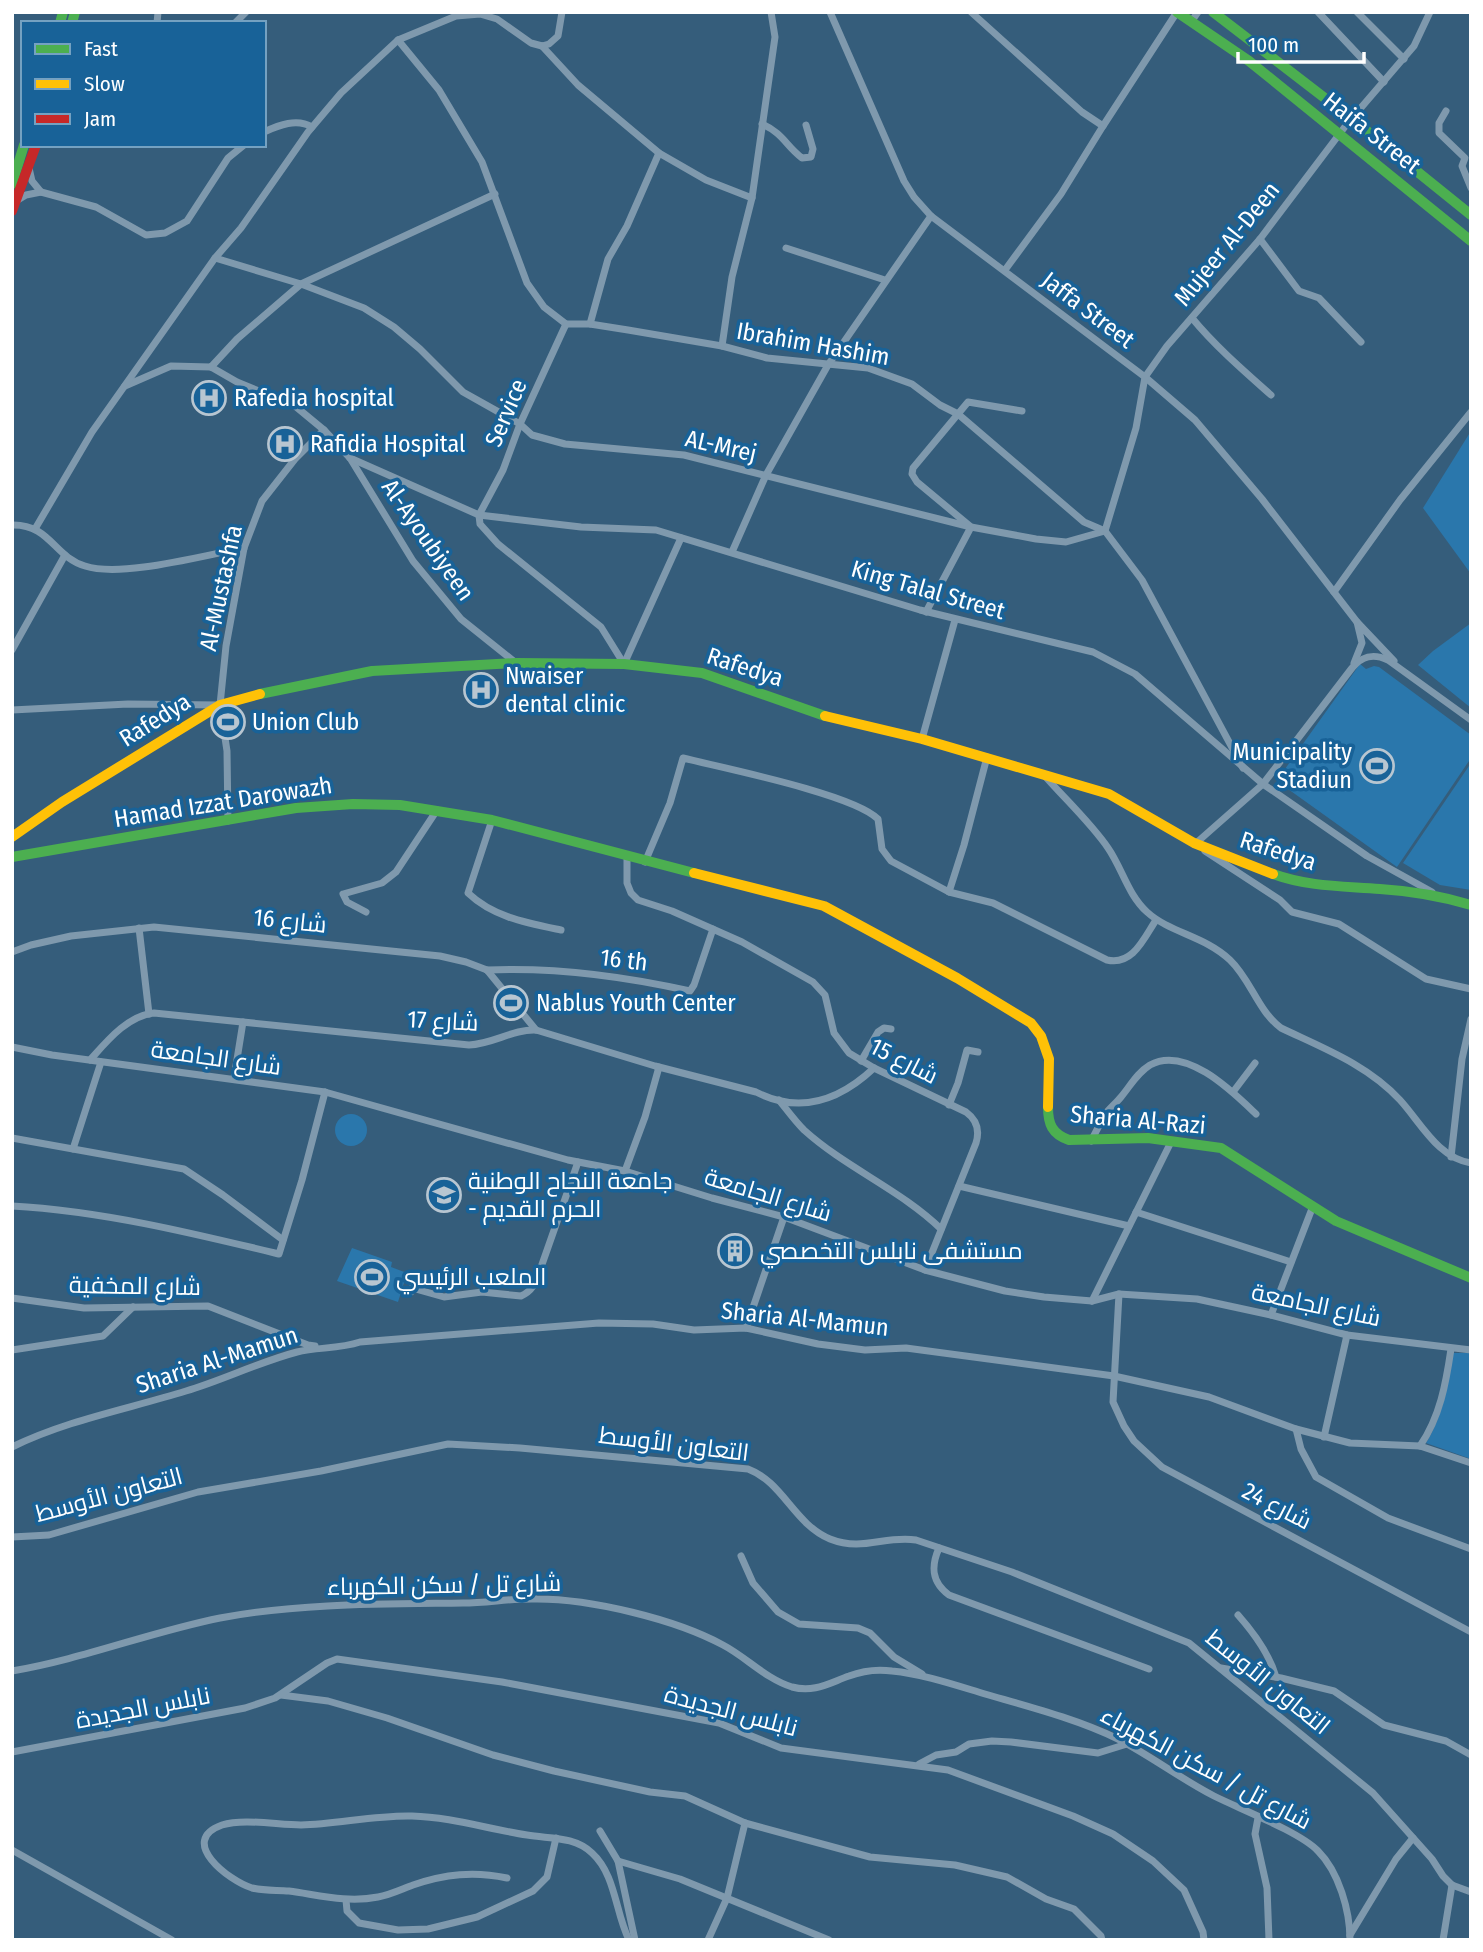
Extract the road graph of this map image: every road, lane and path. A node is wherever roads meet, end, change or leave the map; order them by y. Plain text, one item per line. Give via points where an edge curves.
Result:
1 (562, 12) edge
2 (771, 12) edge
3 (971, 12) edge
4 (1177, 12) edge
5 (1198, 12) edge
6 (1213, 12) edge
7 (1318, 12) edge
8 (1357, 12) edge
9 (1430, 12) edge
10 (831, 13) edge
11 (1191, 22) junction
12 (398, 40) junction
13 (542, 46) junction
14 (1404, 59) junction
15 (1384, 82) junction
16 (1446, 111) dead end
17 (1352, 119) junction
18 (762, 124) junction
19 (806, 125) dead end
20 (1103, 126) junction
21 (312, 127) junction
22 (266, 131) edge
23 (1339, 134) junction
24 (23, 147) edge
25 (35, 147) edge
26 (242, 147) edge
27 (659, 153) junction
28 (29, 168) junction
29 (12, 184) edge
30 (1471, 187) edge
31 (41, 192) junction
32 (495, 194) junction
33 (752, 198) junction
34 (14, 206) edge
35 (931, 215) junction
36 (1471, 215) edge
37 (1260, 239) junction
38 (1471, 241) edge
39 (786, 248) dead end
40 (215, 258) junction
41 (1006, 270) junction
42 (885, 280) junction
43 (301, 284) junction
44 (1192, 318) junction
45 (566, 324) junction
46 (590, 324) junction
47 (1361, 342) dead end
48 (722, 346) junction
49 (828, 365) junction
50 (211, 367) junction
51 (1144, 377) junction
52 (124, 387) junction
53 (1271, 395) dead end
54 (1022, 411) dead end
55 (1471, 412) edge
56 (958, 414) junction
57 (520, 424) junction
58 (1462, 425) junction
59 (324, 430) junction
60 (1471, 430) edge
61 (350, 458) junction
62 (766, 475) junction
63 (479, 515) junction
64 (12, 526) edge
65 (971, 527) junction
66 (35, 529) junction
67 (1105, 531) junction
68 (681, 538) junction
69 (244, 548) junction
70 (732, 552) junction
71 (65, 555) junction
72 (1334, 592) junction
73 (926, 612) junction
74 (955, 620) junction
75 (1357, 622) junction
76 (12, 650) edge
77 (516, 663) junction
78 (624, 664) junction
79 (1355, 665) junction
80 (1407, 674) junction
81 (220, 705) junction
82 (12, 710) edge
83 (1471, 720) edge
84 (922, 739) junction
85 (987, 757) junction
86 (1243, 768) junction
87 (1041, 772) junction
88 (1264, 785) junction
89 (437, 810) junction
90 (492, 820) junction
91 (228, 821) junction
92 (13, 835) edge
93 (1194, 843) junction
94 (627, 856) junction
95 (12, 857) edge
96 (645, 862) junction
97 (949, 892) junction
98 (1436, 895) junction
99 (1471, 905) edge
100 (366, 912) dead end
101 (1156, 920) junction
102 (139, 928) junction
103 (713, 929) junction
104 (561, 930) dead end
105 (12, 952) edge
106 (487, 970) junction
107 (1471, 989) edge
108 (149, 1014) junction
109 (1471, 1019) edge
110 (243, 1022) junction
111 (891, 1029) dead end
112 (536, 1030) junction
113 (12, 1047) edge
114 (978, 1052) dead end
115 (90, 1060) junction
116 (861, 1061) junction
117 (101, 1062) junction
118 (1255, 1063) dead end
119 (659, 1067) junction
120 (874, 1068) junction
121 (234, 1078) junction
122 (325, 1092) junction
123 (1233, 1092) junction
124 (779, 1100) junction
125 (949, 1105) junction
126 (1256, 1114) dead end
127 (12, 1138) edge
128 (1091, 1141) junction
129 (1171, 1142) junction
130 (73, 1149) junction
131 (1451, 1157) junction
132 (578, 1162) junction
133 (1471, 1163) edge
134 (625, 1171) junction
135 (959, 1186) junction
136 (12, 1206) edge
137 (1313, 1206) junction
138 (1136, 1212) junction
139 (784, 1217) junction
140 (1129, 1226) junction
141 (942, 1229) junction
142 (283, 1240) junction
143 (1291, 1262) junction
144 (925, 1269) junction
145 (1471, 1278) edge
146 (411, 1292) dead end
147 (1119, 1294) junction
148 (12, 1298) edge
149 (1092, 1301) junction
150 (134, 1306) junction
151 (1271, 1315) junction
152 (746, 1328) junction
153 (1347, 1335) junction
154 (333, 1347) junction
155 (1451, 1349) junction
156 (12, 1350) edge
157 (1471, 1350) edge
158 (1114, 1376) junction
159 (1296, 1429) junction
160 (1324, 1437) junction
161 (1420, 1446) junction
162 (12, 1447) edge
163 (1471, 1463) edge
164 (12, 1537) edge
165 (939, 1548) junction
166 (1471, 1549) edge
167 (741, 1556) dead end
168 (1238, 1615) dead end
169 (1471, 1632) edge
170 (1220, 1668) junction
171 (1149, 1669) dead end
172 (12, 1671) edge
173 (922, 1674) dead end
174 (1276, 1677) junction
175 (280, 1695) junction
176 (1127, 1744) junction
177 (12, 1752) edge
178 (1471, 1755) edge
179 (918, 1764) junction
180 (1258, 1818) junction
181 (745, 1823) junction
182 (600, 1831) dead end
183 (556, 1838) junction
184 (1413, 1838) junction
185 (12, 1850) edge
186 (618, 1861) junction
187 (507, 1878) dead end
188 (1452, 1885) junction
189 (1471, 1892) edge
190 (727, 1898) junction
191 (346, 1900) junction
192 (1350, 1937) edge
193 (172, 1940) edge
194 (629, 1940) edge
195 (635, 1940) edge
196 (708, 1940) edge
197 (828, 1940) edge
198 (1102, 1940) edge
199 (1204, 1940) edge
200 (1269, 1940) edge
201 (1443, 1940) edge

1 - 13 street via 558,36
2 - 18 street via 775,37
3 - 20 street
4 - 11 main road, Haifa Street
4 - 20 street
5 - 11 street
6 - 17 main road, Haifa Street
7 - 15 street
8 - 14 street
9 - 14 street, Mujeer Al-Deen
10 - 35 street, Jaffa Street via 904,181
11 - 23 main road, Haifa Street via 1249,61
12 - 13 street via 472,14 497,19
12 - 21 street
12 - 32 street via 439,90 482,162
13 - 27 street via 578,85
14 - 15 street, Mujeer Al-Deen
15 - 17 street, Mujeer Al-Deen
16 - 30 street via 1439,133 1465,159 1462,166
17 - 23 street, Mujeer Al-Deen
17 - 36 main road, Haifa Street
18 - 19 street via 776,130 802,158 811,157 813,149
18 - 33 street
20 - 41 street
21 - 22 street via 300,122
21 - 40 street via 242,228
23 - 37 street, Mujeer Al-Deen
23 - 38 main road, Haifa Street
24 - 29 main road
25 - 28 main road
26 - 31 street via 228,158 187,221 166,233 146,235 96,207
27 - 33 street via 706,180
27 - 46 street via 608,259
28 - 31 street
28 - 34 main road
31 - 34 street via 26,195
32 - 43 street
32 - 45 street via 527,283 544,307
33 - 48 street via 732,277
35 - 41 street, Jaffa Street
35 - 42 street
37 - 44 street, Mujeer Al-Deen
37 - 47 street via 1299,291 1319,298
39 - 42 street
40 - 43 street, AL-Mrej
40 - 52 street
41 - 51 street, Jaffa Street
42 - 49 street
43 - 50 street
43 - 57 street, AL-Mrej via 364,308 394,327 463,392
44 - 51 street, Mujeer Al-Deen
44 - 53 street
45 - 46 street, Ibrahim Hashim
45 - 57 street, Service
46 - 48 street, Ibrahim Hashim
48 - 49 street, Ibrahim Hashim via 767,358
49 - 56 street, Ibrahim Hashim via 868,368 912,384
49 - 62 street
50 - 52 street via 171,366
50 - 59 street, Al-Ayoubiyeen via 295,406
51 - 67 street via 1136,428
51 - 72 street, Jaffa Street via 1195,420
52 - 66 street
54 - 56 street via 968,402
55 - 58 street
56 - 65 street via 912,474
56 - 67 street, Ibrahim Hashim via 1084,522
57 - 62 street, AL-Mrej via 532,435 565,444 684,455
57 - 63 street, Service
58 - 60 street
58 - 72 street via 1400,500
59 - 61 street, Al-Ayoubiyeen
59 - 69 street, Al-Mustashfa via 262,501
61 - 63 street, King Talal Street
61 - 77 street, Al-Ayoubiyeen via 421,570 461,619
62 - 65 street, AL-Mrej
62 - 70 street
63 - 68 street, King Talal Street via 656,530
63 - 78 street via 480,524 498,544 601,627
64 - 66 street
65 - 67 street, AL-Mrej via 1066,542
65 - 73 street
66 - 71 street
67 - 86 street, Ibrahim Hashim via 1142,580
68 - 70 street, King Talal Street
68 - 78 street
69 - 71 street via 118,570 90,568
69 - 81 street, Al-Mustashfa
70 - 73 street, King Talal Street
71 - 76 street
72 - 75 street, Jaffa Street
73 - 74 street, King Talal Street
74 - 84 street
74 - 86 street, King Talal Street via 1093,652 1135,674
75 - 79 street via 1362,643
75 - 80 street, Jaffa Street
77 - 78 main road, Rafedya
77 - 81 main road, Rafedya via 372,671
78 - 84 main road, Rafedya via 702,673 837,720
79 - 80 street via 1380,657
79 - 88 street
80 - 83 street
81 - 82 street
81 - 91 street, Al-Mustashfa via 227,751
81 - 92 main road, Rafedya
84 - 85 main road, Rafedya
85 - 87 main road, Rafedya
85 - 97 street
86 - 88 street, King Talal Street
87 - 93 main road, Rafedya via 1109,793
87 - 101 street via 1108,847 1139,904
88 - 93 street
88 - 98 street, King Talal Street via 1367,856
89 - 90 main road, Hamad Izzat Darowazh
89 - 91 main road, Hamad Izzat Darowazh via 338,804
89 - 100 street via 396,872 382,883 343,894 347,902
90 - 94 main road, Hamad Izzat Darowazh
90 - 104 street via 468,893 478,903 520,922
91 - 95 main road, Hamad Izzat Darowazh
93 - 98 main road, Rafedya via 1295,882
93 - 107 street via 1292,912 1339,924 1426,979
94 - 96 main road, Hamad Izzat Darowazh
94 - 103 street, شارع 15 via 627,883 634,897
96 - 97 street via 683,758 828,796 871,814 880,824 887,857
96 - 128 main road, Sharia Al-Razi via 824,906 1026,1018 1037,1028 1049,1059 1051,1128 1069,1140
97 - 101 street via 993,903 1112,961 1131,955
98 - 99 main road, Rafedya
101 - 131 street via 1202,940 1230,960 1267,1016 1379,1080
102 - 105 street, شارع 16 via 71,936
102 - 106 street, شارع 16 via 431,955
102 - 108 street
103 - 106 street, 16 th via 690,990 615,975
103 - 116 street, شارع 15 via 818,985 838,1040
106 - 112 street
108 - 110 street, شارع 17
108 - 115 street via 118,1030
109 - 131 street
110 - 112 street, شارع 17 via 469,1045
110 - 121 street
111 - 116 street via 878,1032
112 - 119 street, شارع 17
113 - 115 street, شارع الجامعة
114 - 125 street via 967,1050
115 - 117 street, شارع الجامعة
116 - 120 street, شارع 15
117 - 121 street, شارع الجامعة
117 - 130 street
118 - 123 street
119 - 124 street, شارع 17
119 - 134 street
120 - 124 street, شارع 17 via 855,1086 833,1097 811,1103
120 - 125 street, شارع 15
121 - 122 street, شارع الجامعة
122 - 132 street, شارع الجامعة
122 - 142 street
123 - 126 street
123 - 128 street via 1190,1065 1178,1061 1152,1064 1138,1074 1107,1113
124 - 141 street via 803,1129
125 - 135 street, شارع 15 via 970,1115 978,1129
127 - 130 street
128 - 129 main road, Sharia Al-Razi via 1148,1138
129 - 137 main road, Sharia Al-Razi via 1227,1150
129 - 138 street
130 - 142 street via 184,1169
131 - 133 street
132 - 134 street, شارع الجامعة
132 - 146 street via 528,1293 444,1297 412,1288
134 - 139 street, شارع الجامعة
135 - 140 street
135 - 141 street, شارع 15
136 - 142 street via 185,1231 279,1254
137 - 143 street
137 - 145 main road, Sharia Al-Razi via 1336,1221
138 - 140 street
138 - 143 street
139 - 144 street, شارع الجامعة
139 - 152 street
140 - 149 street
141 - 144 street, شارع 15
143 - 151 street
144 - 149 street, شارع الجامعة via 1005,1291
147 - 149 street, شارع الجامعة
147 - 151 street, شارع الجامعة via 1197,1299
147 - 158 street, شارع 24
148 - 150 street, شارع المخفية via 84,1308
150 - 154 street, شارع المخفية via 208,1306 308,1345
150 - 156 street via 103,1336
151 - 153 street, شارع الجامعة
152 - 154 street, Sharia Al-Mamun via 694,1330 599,1323
152 - 158 street, Sharia Al-Mamun via 818,1344 865,1350 906,1348
153 - 155 street, شارع الجامعة
153 - 160 street
154 - 162 street, Sharia Al-Mamun via 294,1353
155 - 157 street, شارع الجامعة
155 - 161 street via 1444,1390 1431,1430
158 - 159 street, Sharia Al-Mamun via 1209,1397
158 - 169 street, شارع 24 via 1113,1402 1124,1426 1162,1467
159 - 160 street, Sharia Al-Mamun
159 - 166 street via 1316,1477 1388,1517
160 - 161 street, Sharia Al-Mamun via 1350,1443
161 - 163 street, Sharia Al-Mamun
164 - 165 street, التعاون الأوسط via 49,1535 198,1492 448,1444 739,1467 762,1475 805,1523 828,1538 865,1545 908,1539
165 - 170 street, التعاون الأوسط via 1189,1643
165 - 171 street via 933,1573 949,1595
167 - 173 street via 753,1583 778,1612 799,1624 859,1628
168 - 174 street
170 - 174 street
170 - 184 street, التعاون الأوسط via 1373,1793
172 - 176 street, شارع تل / سكن الكهرباء via 256,1612 545,1599 596,1606 691,1631 797,1688 819,1688 871,1671 901,1672 1043,1712
174 - 178 street via 1338,1693 1384,1726 1446,1741
175 - 177 street, نابلس الجديدة via 245,1708
175 - 179 street, نابلس الجديدة via 327,1663 342,1660 502,1682 719,1723 781,1748
175 - 181 street, نابلس الجديدة via 340,1704 554,1771 685,1796
176 - 179 street via 1098,1753 992,1741 969,1744
176 - 180 street, شارع تل / سكن الكهرباء
179 - 199 street, نابلس الجديدة via 947,1770 1113,1834 1153,1861 1184,1890
180 - 192 street, شارع تل / سكن الكهرباء via 1319,1852 1342,1897
180 - 200 street via 1255,1834 1267,1888
181 - 190 street
181 - 198 street, نابلس الجديدة via 870,1857 955,1865 1007,1877 1074,1909
182 - 186 street
183 - 191 street via 547,1877 533,1891 477,1917 428,1929 398,1930 359,1923 347,1911
183 - 191 street via 409,1815 306,1825 230,1823 206,1836 206,1852 239,1883
183 - 194 street via 582,1846 600,1861
184 - 188 street, التعاون الأوسط
184 - 192 street
185 - 193 street
186 - 190 street via 659,1871
186 - 195 street
187 - 191 street via 451,1875 382,1896
188 - 189 street
188 - 201 street
190 - 196 street
190 - 197 street

